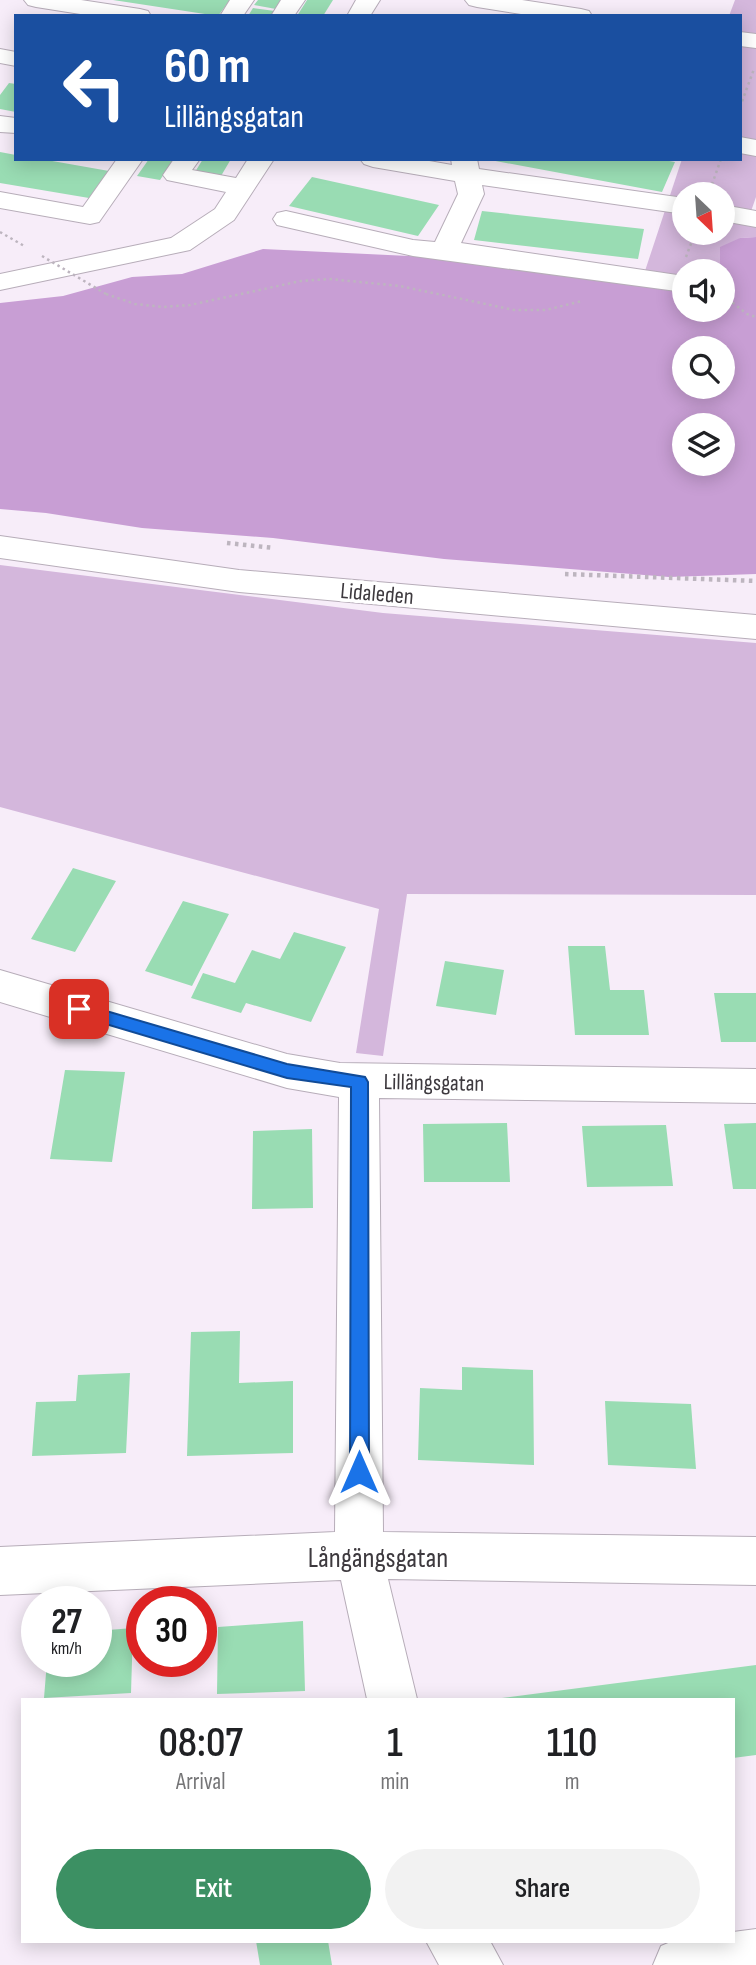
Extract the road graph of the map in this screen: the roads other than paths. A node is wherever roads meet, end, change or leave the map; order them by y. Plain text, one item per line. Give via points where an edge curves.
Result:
1 (36, 0) edge
2 (477, 0) edge
3 (576, 11) edge
4 (127, 14) edge
5 (129, 161) edge
6 (186, 161) edge
7 (260, 161) edge
8 (393, 161) edge
9 (465, 168) edge
10 (242, 187) junction
11 (0, 200) edge
12 (672, 204) edge
13 (735, 215) edge
14 (286, 219) dead end
15 (756, 219) edge
16 (448, 251) junction
17 (672, 275) edge
18 (0, 282) edge
19 (0, 547) edge
20 (756, 627) edge
21 (0, 986) edge
22 (359, 1082) junction
23 (756, 1086) edge
24 (359, 1555) junction
25 (756, 1561) edge
26 (0, 1571) edge
27 (392, 1698) edge
28 (455, 1943) edge
29 (756, 1956) edge
30 (476, 1965) edge
31 (680, 1965) edge

1 - 4 street
2 - 3 street
5 - 11 street via 90,216
6 - 10 street via 176,175
7 - 10 street
8 - 9 street
9 - 12 street
9 - 16 street via 471,194
10 - 18 street via 225,214 180,244
13 - 15 street
14 - 16 street via 413,248
16 - 17 street via 643,277
19 - 20 street, Lidaleden via 239,581
21 - 22 street, Lillängsgatan via 287,1071
22 - 23 street, Lillängsgatan
22 - 24 street
24 - 25 street, Långängsgatan
24 - 26 street, Långängsgatan
24 - 27 street
28 - 30 street
29 - 31 street

